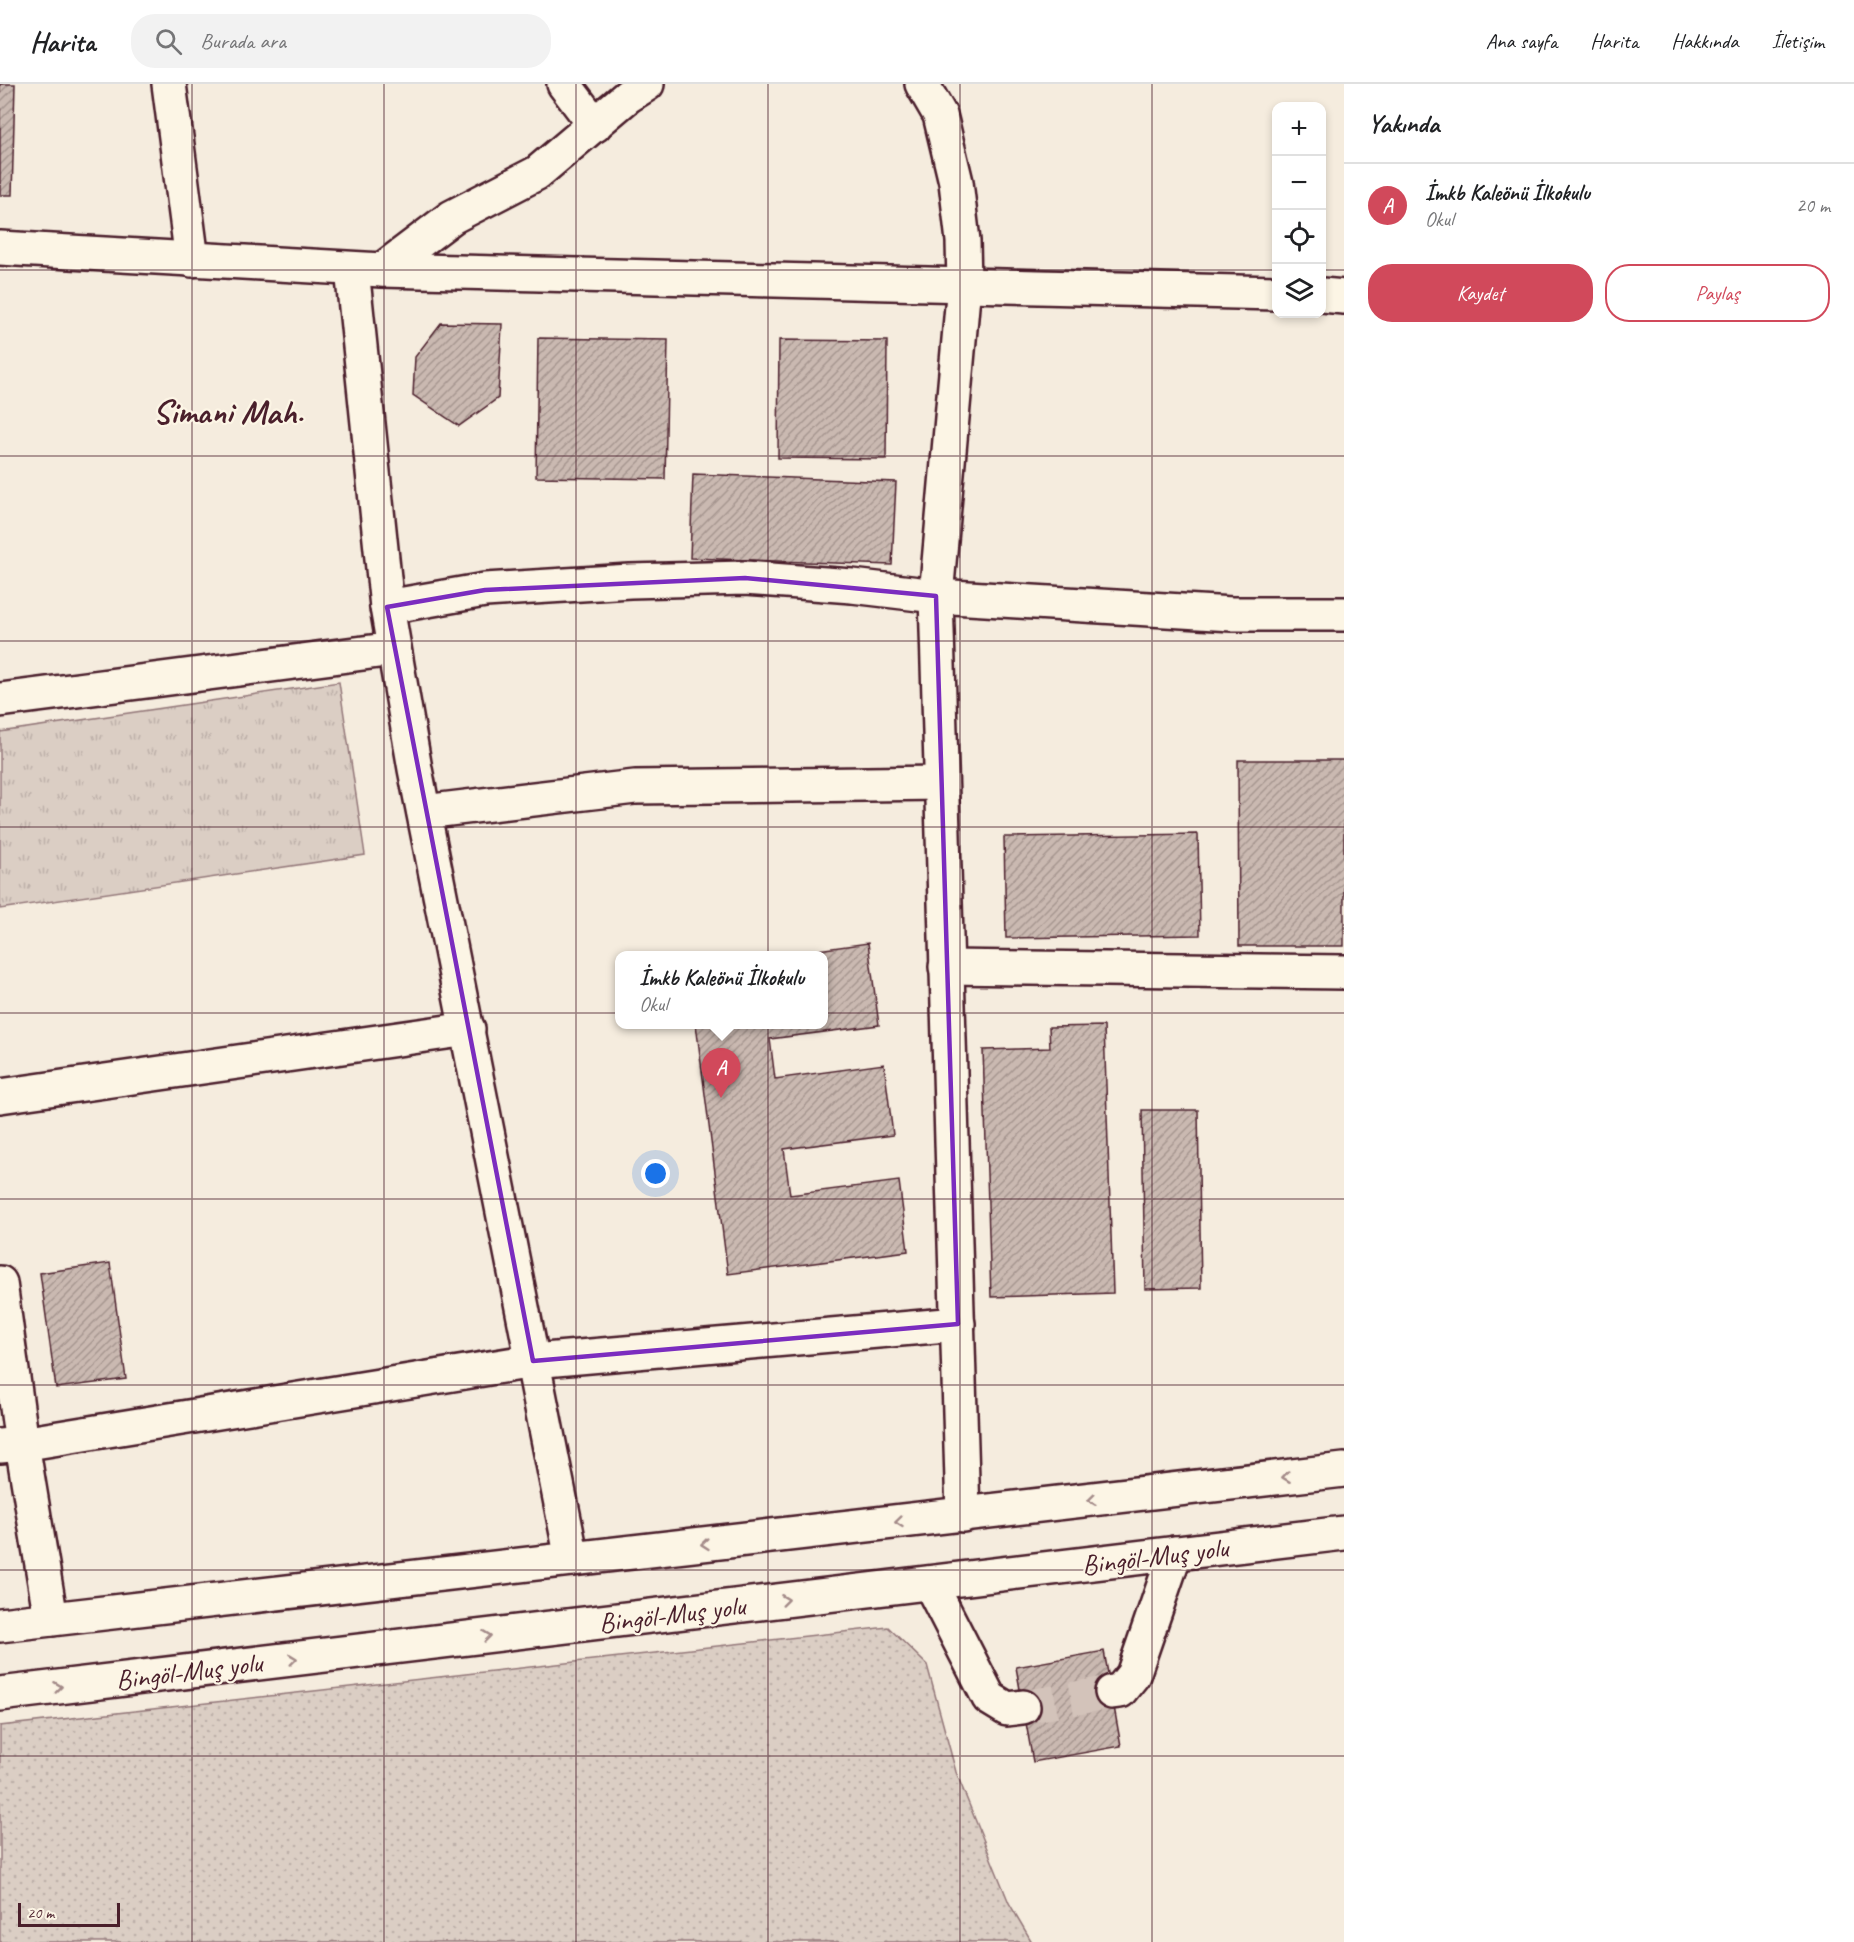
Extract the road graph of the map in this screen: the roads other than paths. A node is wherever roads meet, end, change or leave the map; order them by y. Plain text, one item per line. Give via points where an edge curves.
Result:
1 (169, 84) edge
2 (564, 84) edge
3 (647, 84) edge
4 (922, 84) edge
5 (594, 125) junction
6 (0, 248) edge
7 (192, 260) junction
8 (367, 270) junction
9 (964, 284) junction
10 (1272, 293) edge
11 (1326, 295) edge
12 (1344, 297) edge
13 (936, 596) junction
14 (387, 607) junction
15 (1344, 614) edge
16 (394, 649) junction
17 (0, 700) edge
18 (941, 783) junction
19 (424, 812) junction
20 (946, 967) junction
21 (1344, 972) edge
22 (468, 1029) junction
23 (0, 1096) edge
24 (0, 1283) edge
25 (958, 1324) junction
26 (533, 1361) junction
27 (11, 1445) edge
28 (1344, 1470) edge
29 (963, 1515) junction
30 (1344, 1533) edge
31 (1175, 1553) junction
32 (572, 1559) junction
33 (930, 1583) junction
34 (51, 1619) junction
35 (0, 1625) edge
36 (1112, 1692) tunnel mouth
37 (0, 1694) edge
38 (1023, 1707) tunnel mouth

1 - 7 main road
2 - 5 main road
3 - 5 main road
4 - 9 main road via 940,116 956,182
5 - 8 main road via 537,173 452,217
6 - 7 main road
7 - 8 main road
8 - 9 main road
8 - 14 main road
9 - 10 main road
9 - 13 main road
11 - 12 main road
13 - 14 main road via 745,578 485,590
13 - 15 main road via 1232,614
13 - 18 main road
14 - 16 main road
16 - 17 main road
16 - 19 main road
18 - 19 main road via 635,787
18 - 20 main road
19 - 22 main road
20 - 21 main road
20 - 25 main road
22 - 23 main road
22 - 26 main road
24 - 27 main road
25 - 26 main road
25 - 29 main road
26 - 27 main road
26 - 32 main road
27 - 34 main road
28 -> 29 main road
29 -> 32 main road
30 - 31 main road, Bingöl-Muş yolu
31 - 33 main road, Bingöl-Muş yolu
31 - 36 main road via 1133,1675 1119,1691
32 - 34 main road
37 -> 33 main road, Bingöl-Muş yolu
33 - 38 main road via 989,1698 1007,1709
34 - 35 main road

